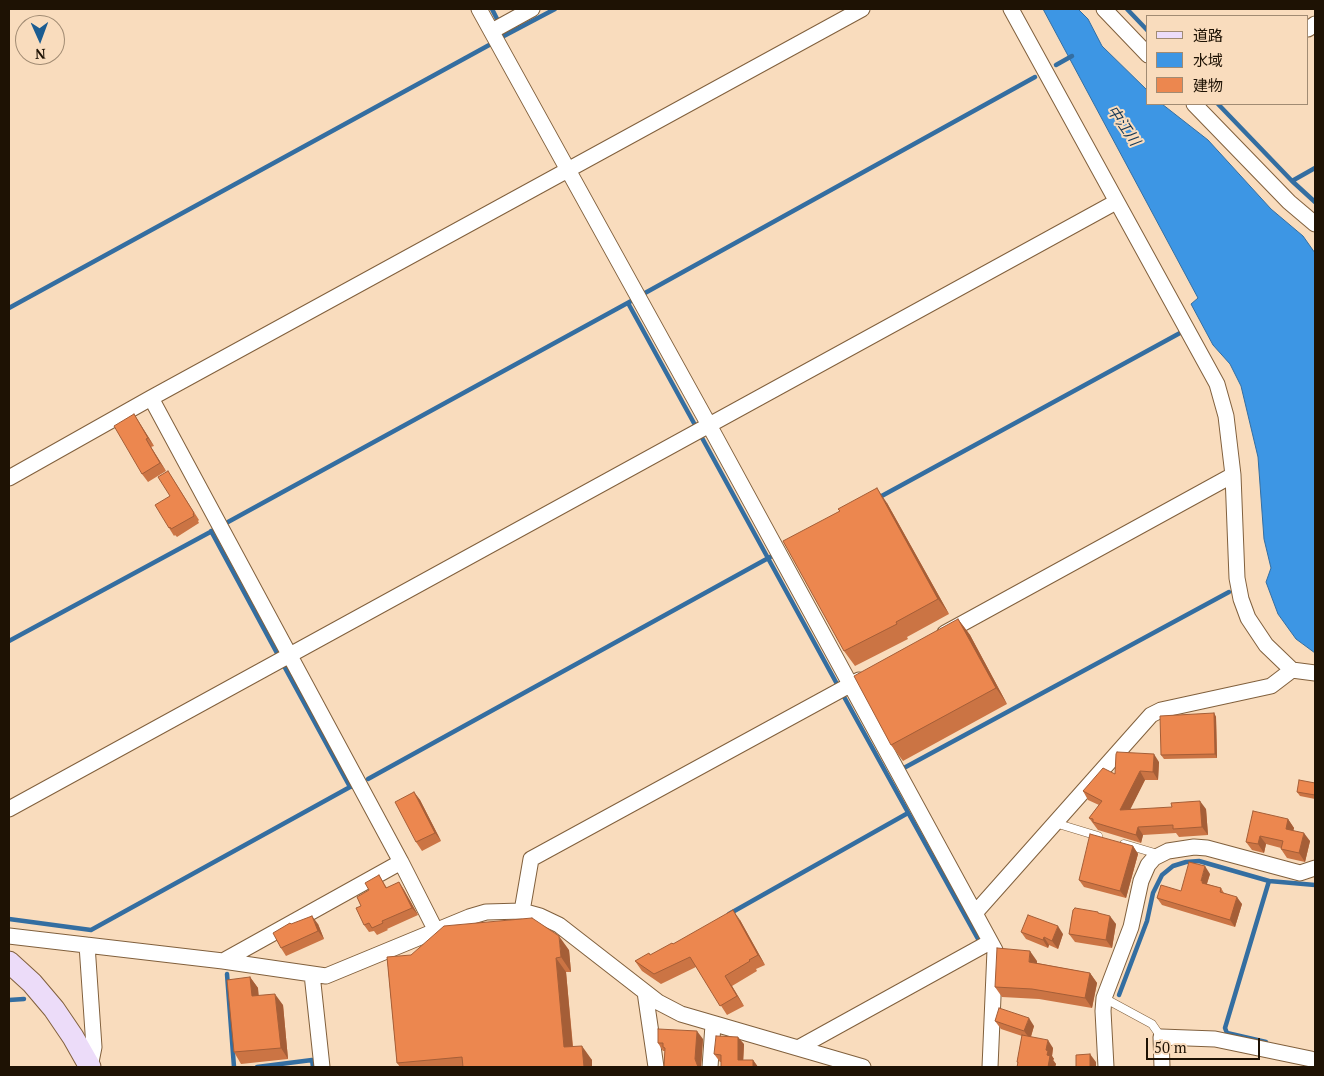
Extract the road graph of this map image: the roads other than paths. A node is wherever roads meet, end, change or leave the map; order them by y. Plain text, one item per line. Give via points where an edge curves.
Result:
1 (479, 9) edge
2 (532, 9) edge
3 (862, 9) edge
4 (1011, 9) edge
5 (1104, 9) edge
6 (492, 31) junction
7 (1146, 53) edge
8 (1195, 105) edge
9 (567, 169) junction
10 (1116, 202) junction
11 (1315, 224) edge
12 (151, 398) junction
13 (709, 425) junction
14 (1233, 475) junction
15 (9, 478) edge
16 (928, 642) edge
17 (290, 655) junction
18 (1292, 670) junction
19 (1315, 674) edge
20 (867, 675) edge
21 (850, 685) junction
22 (9, 809) edge
23 (1055, 823) junction
24 (1102, 837) edge
25 (1112, 840) edge
26 (1159, 855) junction
27 (401, 862) junction
28 (1315, 868) edge
29 (522, 911) junction
30 (975, 913) junction
31 (436, 931) junction
32 (9, 936) edge
33 (990, 942) junction
34 (87, 945) junction
35 (223, 961) junction
36 (9, 962) edge
37 (312, 974) junction
38 (644, 992) junction
39 (1104, 998) junction
40 (713, 1024) junction
41 (1161, 1037) junction
42 (798, 1048) junction
43 (1312, 1058) edge
44 (90, 1067) edge
45 (322, 1067) edge
46 (656, 1067) edge
47 (710, 1067) edge
48 (863, 1067) edge
49 (990, 1067) edge
50 (1106, 1067) edge
51 (1162, 1067) edge

1 - 6 street
2 - 6 street
3 - 9 street
4 - 10 street
5 - 7 street
6 - 9 street
8 - 11 street via 1289,202
9 - 12 street
9 - 13 street
10 - 13 street
10 - 14 street via 1217,384 1226,416
12 - 15 street
12 - 17 street
13 - 17 street
13 - 21 street
14 - 16 street
14 - 18 street via 1237,578 1241,599 1248,618 1266,645
17 - 22 street
17 - 27 street
18 - 19 street
18 - 23 street via 1271,686 1161,710 1151,715
20 - 21 street
21 - 29 street via 531,859
21 - 30 street
23 - 24 lane
23 - 30 street
25 - 26 lane
26 - 28 street via 1181,849 1207,848 1300,873
26 - 39 street via 1148,865 1141,881 1131,927
27 - 31 street
27 - 35 street
29 - 31 street via 486,912
29 - 38 street via 559,925
30 - 33 street
31 - 37 street via 326,976
32 - 34 street
33 - 42 street
33 - 49 street via 995,950
34 - 35 street
34 - 44 street via 94,1047
35 - 37 street
36 - 44 main road via 54,1009
37 - 45 street
38 - 40 street via 675,1011
38 - 46 street
39 - 41 lane via 1152,1024
39 - 50 street
40 - 42 street
40 - 47 street
41 - 43 street via 1215,1039
41 - 51 street
42 - 48 street

